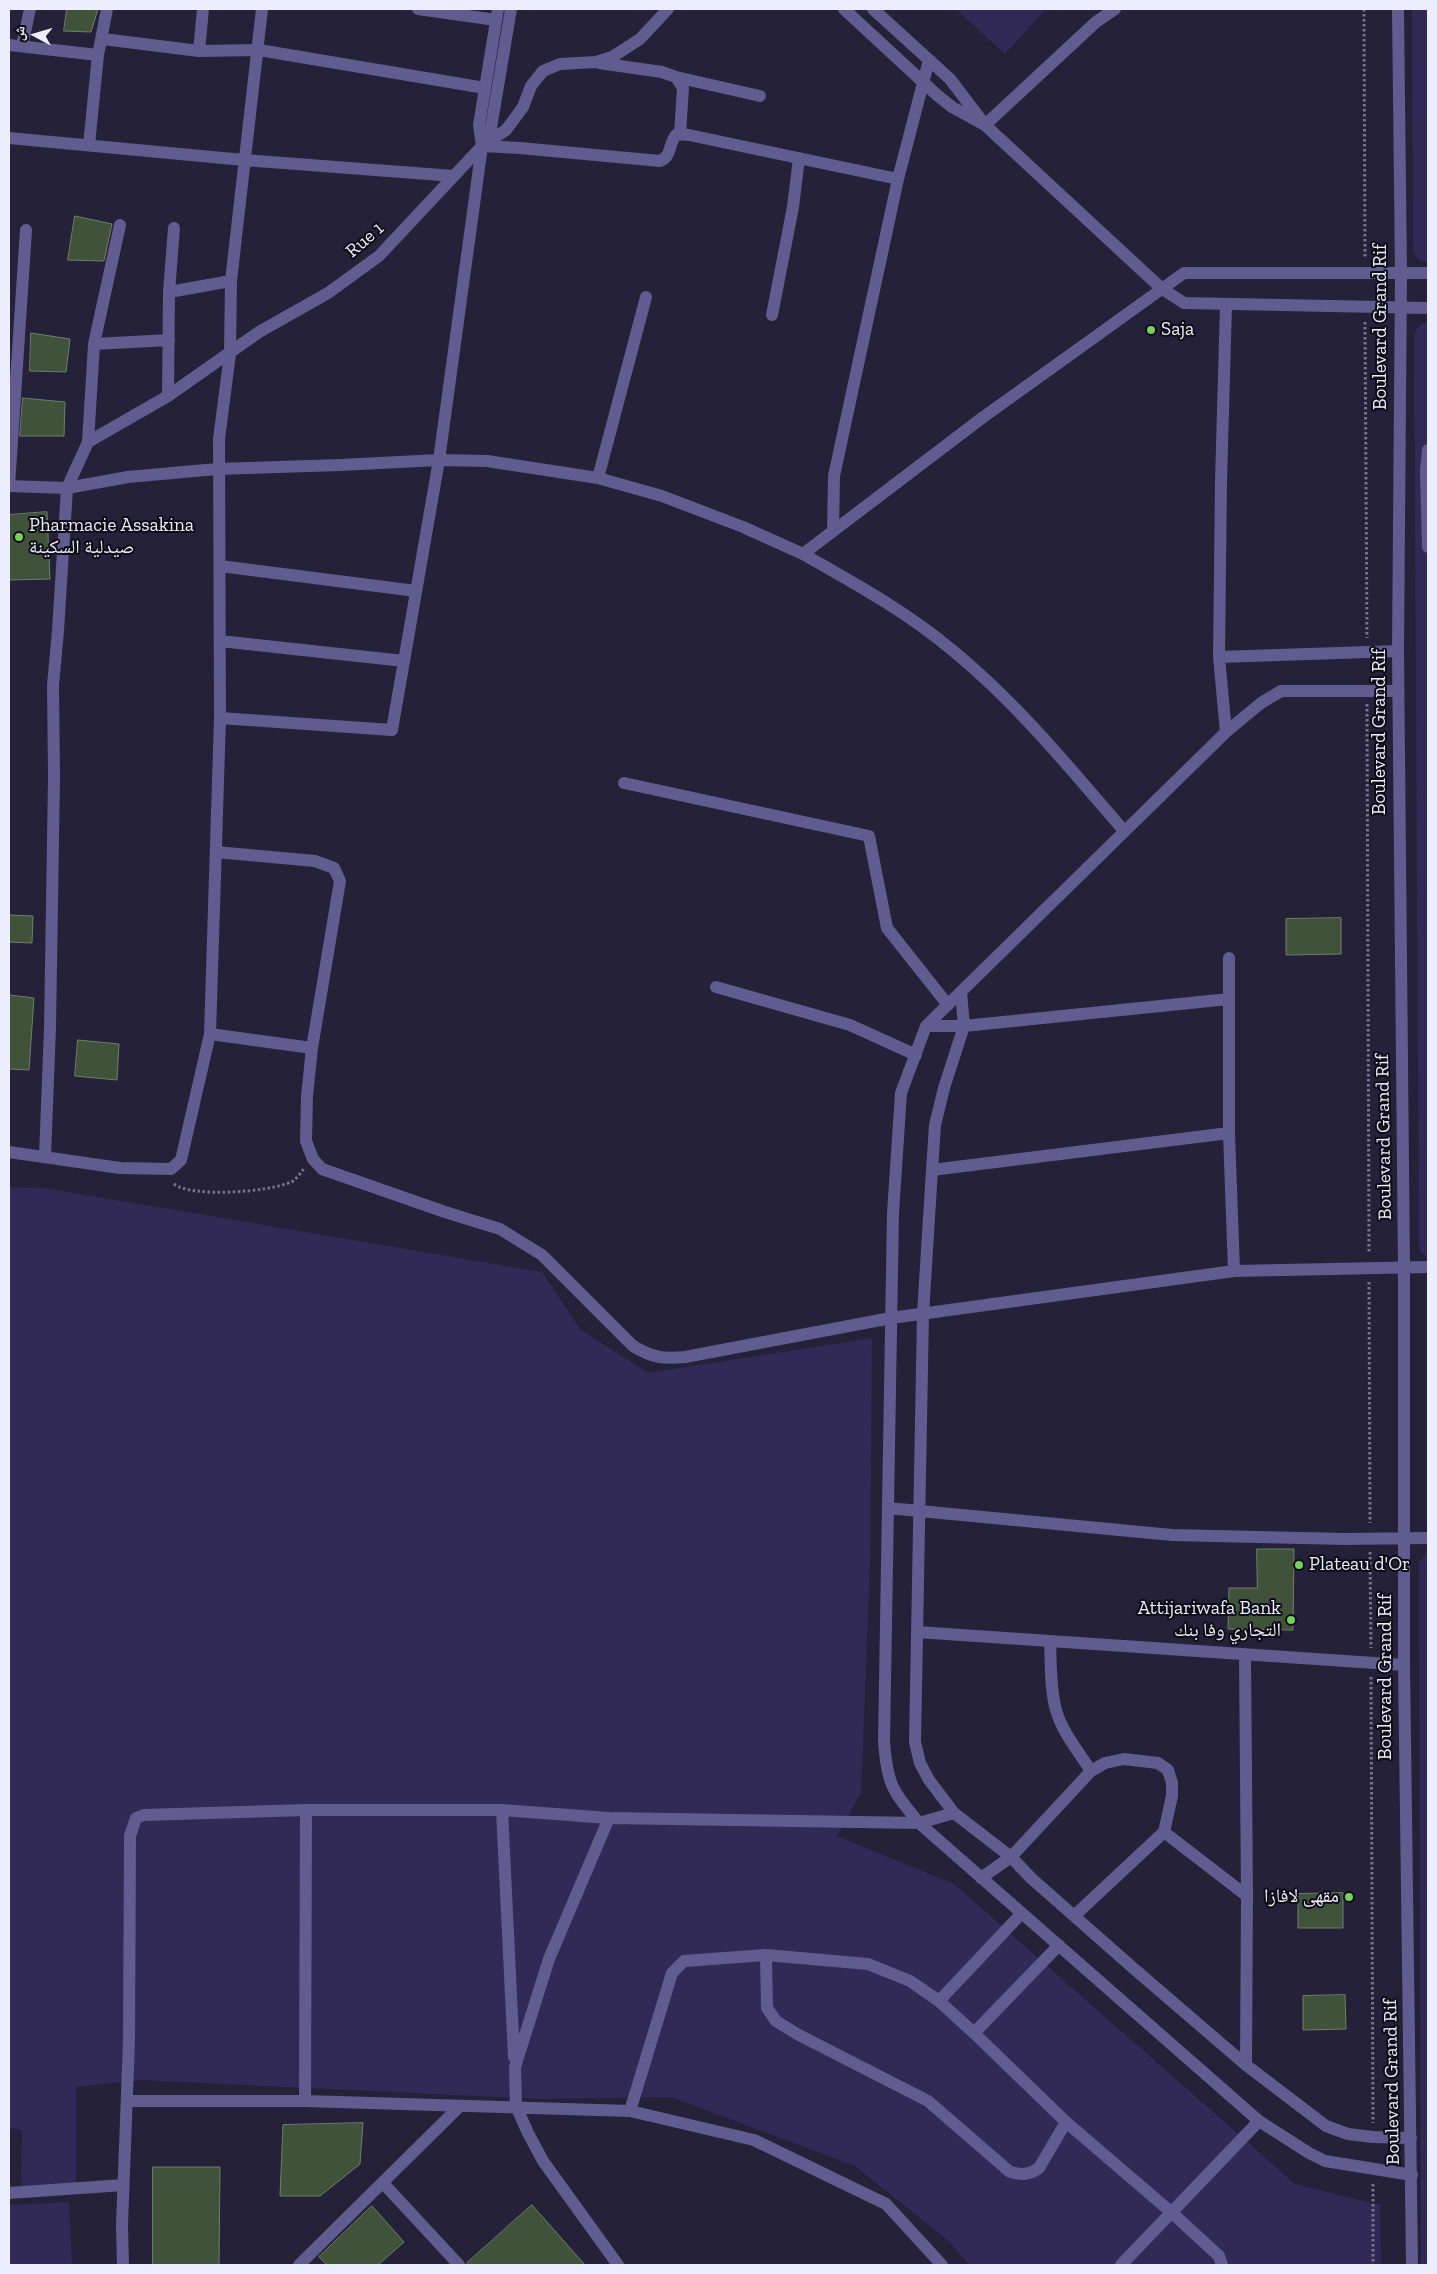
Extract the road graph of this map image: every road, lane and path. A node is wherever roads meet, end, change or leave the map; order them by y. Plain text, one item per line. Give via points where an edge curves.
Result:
1 (30, 9) edge
2 (108, 9) edge
3 (203, 9) edge
4 (262, 9) edge
5 (418, 9) edge
6 (511, 9) edge
7 (668, 9) edge
8 (844, 9) edge
9 (873, 9) edge
10 (1115, 9) edge
11 (1364, 9) edge
12 (1398, 9) edge
13 (497, 14) edge
14 (103, 39) junction
15 (9, 45) edge
16 (22, 46) junction
17 (259, 50) junction
18 (199, 51) junction
19 (98, 55) junction
20 (929, 60) junction
21 (596, 62) junction
22 (676, 77) junction
23 (924, 83) junction
24 (485, 88) junction
25 (760, 96) dead end
26 (985, 125) junction
27 (680, 134) junction
28 (9, 138) edge
29 (88, 145) junction
30 (482, 146) junction
31 (799, 158) junction
32 (244, 160) junction
33 (454, 176) junction
34 (898, 178) junction
35 (120, 225) dead end
36 (174, 228) dead end
37 (26, 230) dead end
38 (1365, 273) junction
39 (1401, 273) junction
40 (1428, 273) edge
41 (231, 281) junction
42 (1161, 288) junction
43 (169, 292) junction
44 (646, 298) dead end
45 (1226, 305) junction
46 (1365, 307) junction
47 (1400, 308) junction
48 (1428, 308) edge
49 (772, 315) dead end
50 (169, 340) junction
51 (94, 344) junction
52 (230, 354) junction
53 (168, 396) junction
54 (88, 442) junction
55 (1428, 450) edge
56 (439, 460) junction
57 (217, 469) junction
58 (598, 478) junction
59 (9, 486) edge
60 (67, 488) junction
61 (833, 531) junction
62 (1428, 547) edge
63 (803, 554) junction
64 (220, 566) junction
65 (416, 590) junction
66 (220, 641) junction
67 (1398, 651) junction
68 (1367, 652) junction
69 (1219, 658) junction
70 (404, 661) junction
71 (1367, 691) junction
72 (1398, 691) junction
73 (220, 718) junction
74 (1226, 732) junction
75 (624, 783) dead end
76 (1124, 831) junction
77 (216, 852) junction
78 (1229, 958) dead end
79 (716, 987) dead end
80 (961, 992) junction
81 (1229, 999) junction
82 (948, 1005) junction
83 (926, 1026) junction
84 (964, 1026) junction
85 (210, 1034) junction
86 (312, 1048) junction
87 (916, 1055) junction
88 (1229, 1133) junction
89 (9, 1152) edge
90 (45, 1156) junction
91 (313, 1159) junction
92 (162, 1170) junction
93 (932, 1170) junction
94 (1404, 1267) junction
95 (1428, 1267) edge
96 (1369, 1268) junction
97 (1234, 1271) junction
98 (923, 1314) junction
99 (891, 1318) junction
100 (888, 1508) junction
101 (919, 1510) junction
102 (1428, 1538) edge
103 (1370, 1539) junction
104 (1405, 1539) junction
105 (917, 1632) junction
106 (1050, 1641) junction
107 (1245, 1656) junction
108 (1371, 1664) junction
109 (1404, 1666) junction
110 (1091, 1771) junction
111 (306, 1810) junction
112 (502, 1810) junction
113 (954, 1813) junction
114 (609, 1818) junction
115 (919, 1823) junction
116 (1164, 1832) junction
117 (1011, 1857) junction
118 (981, 1878) junction
119 (1247, 1896) junction
120 (1022, 1913) junction
121 (1074, 1916) junction
122 (1058, 1945) junction
123 (766, 1955) junction
124 (939, 2002) junction
125 (974, 2033) junction
126 (1246, 2065) junction
127 (515, 2067) junction
128 (305, 2101) junction
129 (127, 2102) junction
130 (460, 2106) junction
131 (516, 2106) junction
132 (630, 2110) junction
133 (1259, 2121) junction
134 (1066, 2122) junction
135 (1373, 2138) junction
136 (1412, 2138) junction
137 (1372, 2169) junction
138 (1412, 2175) junction
139 (384, 2183) junction
140 (124, 2185) junction
141 (9, 2193) edge
142 (1172, 2212) junction
143 (123, 2265) edge
144 (299, 2265) edge
145 (459, 2265) edge
146 (618, 2265) edge
147 (942, 2265) edge
148 (1121, 2265) edge
149 (1222, 2265) edge
150 (1373, 2265) edge
151 (1412, 2265) edge

1 - 16 street
2 - 14 street
3 - 18 street
4 - 17 street
5 - 13 street
6 - 30 street via 491,128
7 - 21 street, Rue 1 via 627,49
8 - 23 street
9 - 20 street
10 - 26 street
11 - 38 path
12 - 39 street, Boulevard Grand Rif
13 - 24 street
14 - 18 street
14 - 19 street
15 - 16 street
16 - 19 street
17 - 18 street
17 - 24 street
17 - 32 street
19 - 29 street
20 - 23 street
20 - 26 street via 962,94
21 - 22 street
21 - 30 street, Rue 1 via 560,64 543,71 531,86 516,118 506,130
22 - 25 street
22 - 27 street via 683,88
23 - 26 street via 952,106
23 - 34 street
24 - 30 street via 479,132
26 - 42 street
27 - 30 street via 674,137 669,154 660,161
27 - 31 street
28 - 29 street
29 - 32 street
30 - 33 street, Rue 1
30 - 56 street
31 - 34 street
31 - 49 street
32 - 33 street
32 - 41 street
33 - 52 street, Rue 1 via 379,256 328,293 259,332
34 - 61 street via 834,476
35 - 51 street
36 - 43 street
37 - 59 street
38 - 39 street
38 - 42 street via 1184,273
39 - 40 street
39 - 47 street, Boulevard Grand Rif
41 - 43 street
41 - 52 street
42 - 45 street via 1184,303
42 - 61 street
43 - 50 street
44 - 58 street
45 - 46 street
45 - 69 street
46 - 47 street
46 - 68 path
47 - 48 street
47 - 67 street, Boulevard Grand Rif
50 - 51 street
50 - 53 street
51 - 54 street
52 - 53 street, Rue 1
52 - 57 street
53 - 54 street, Rue 1
54 - 60 street
55 - 62 street
56 - 57 street
56 - 58 street via 487,461
56 - 65 street
57 - 60 street via 128,477
57 - 64 street
58 - 63 street via 662,496
59 - 60 street
60 - 90 street via 53,685 50,1028
61 - 63 street
63 - 76 street via 874,594 952,649 1024,716
64 - 65 street
64 - 66 street
65 - 70 street
66 - 70 street
66 - 73 street
67 - 68 street
67 - 72 street, Boulevard Grand Rif
68 - 69 street
69 - 74 street
70 - 73 street via 392,730
71 - 72 street
71 - 74 street via 1281,691
71 - 96 path
72 - 94 street, Boulevard Grand Rif
73 - 77 street
74 - 76 street
75 - 82 street via 869,836 887,928
76 - 80 street
77 - 85 street
77 - 86 street via 315,861 334,868 340,880
78 - 81 street
79 - 87 street via 850,1025
80 - 82 street
80 - 84 street
81 - 84 street
81 - 88 street
82 - 83 street
83 - 84 street
83 - 87 street
84 - 93 street via 934,1125
85 - 86 street
85 - 92 street via 181,1160 171,1169
86 - 91 street via 306,1096 306,1142
87 - 99 street via 902,1093 897,1135
88 - 93 street
88 - 97 street
89 - 90 street
90 - 92 street via 120,1168
91 - 92 path via 292,1182 238,1192 185,1189 175,1185
91 - 99 street via 322,1169 500,1229 542,1254 633,1346 648,1355 685,1357
93 - 98 street
94 - 95 street
94 - 96 street
94 - 104 street, Boulevard Grand Rif
96 - 97 street
96 - 103 path
97 - 98 street
98 - 99 street
98 - 101 street
99 - 100 street
100 - 101 street
100 - 115 street via 886,1770 895,1793
101 - 103 street via 1172,1534
101 - 105 street
102 - 104 street
103 - 104 street
103 - 108 path
104 - 109 street, Boulevard Grand Rif
105 - 106 street
105 - 113 street via 915,1742 920,1763 929,1780
106 - 107 street
106 - 110 street via 1051,1686 1057,1712
107 - 108 street
107 - 119 street
108 - 109 street
108 - 135 path
109 - 136 street, Boulevard Grand Rif
110 - 116 street via 1105,1763 1124,1759 1158,1763 1168,1770 1172,1796
110 - 117 street
111 - 112 street
111 - 128 street
111 - 129 street via 144,1815 136,1818 130,1836
112 - 114 street
112 - 127 street
113 - 115 street
113 - 117 street
114 - 115 street
114 - 127 street via 549,1959
115 - 118 street
116 - 119 street
116 - 121 street
117 - 118 street
117 - 121 street
118 - 120 street
119 - 126 street
120 - 122 street
120 - 124 street
121 - 126 street
122 - 125 street
122 - 133 street
123 - 124 street via 868,1964 910,1980
123 - 132 street via 684,1961 678,1966 672,1974
123 - 134 street via 766,2008 776,2021 928,2101 1010,2172 1022,2175 1039,2168
124 - 125 street
125 - 134 street
126 - 135 street via 1326,2126
127 - 131 street
128 - 129 street
128 - 130 street
129 - 140 street
130 - 131 street
130 - 139 street
131 - 132 street
131 - 146 street via 543,2161
132 - 147 street via 754,2140 886,2204
133 - 137 street via 1325,2161
133 - 142 street
134 - 142 street
135 - 136 street
136 - 138 street, Boulevard Grand Rif
137 - 138 street
137 - 150 path
138 - 151 street, Boulevard Grand Rif
139 - 144 street
139 - 145 street
140 - 141 street
140 - 143 street
142 - 148 street
142 - 149 street via 1219,2256

